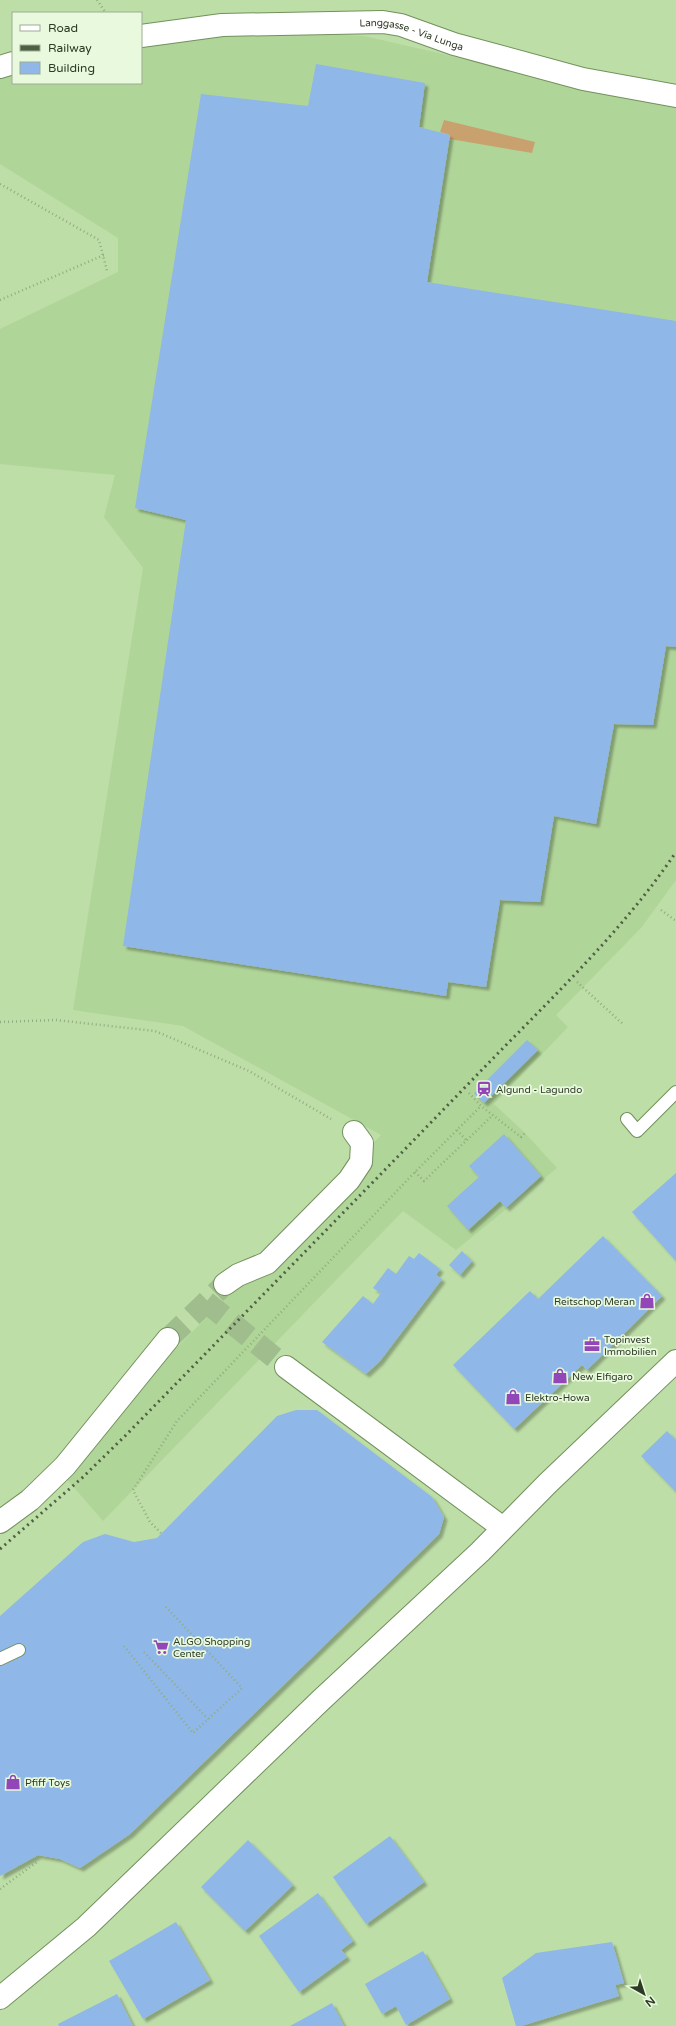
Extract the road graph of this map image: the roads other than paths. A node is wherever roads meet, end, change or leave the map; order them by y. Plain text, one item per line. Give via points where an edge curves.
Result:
1 (142, 36) edge
2 (12, 63) edge
3 (0, 67) edge
4 (676, 96) edge
5 (676, 1092) edge
6 (627, 1119) dead end
7 (354, 1132) road end
8 (225, 1284) tunnel mouth
9 (168, 1339) tunnel mouth
10 (676, 1361) edge
11 (286, 1367) tunnel mouth
12 (0, 1522) edge
13 (503, 1528) junction
14 (19, 1650) dead end
15 (0, 1659) edge
16 (0, 1998) edge

1 - 4 street, Langgasse - Via Lunga via 222,25 383,22 401,25 454,44 582,79
2 - 3 street
5 - 6 lane via 637,1131
7 - 8 street via 362,1143 361,1162 349,1180 267,1263 238,1275
9 - 12 street via 65,1466 30,1500
10 - 13 street
11 - 13 street
13 - 16 street via 291,1728 86,1927
14 - 15 lane

